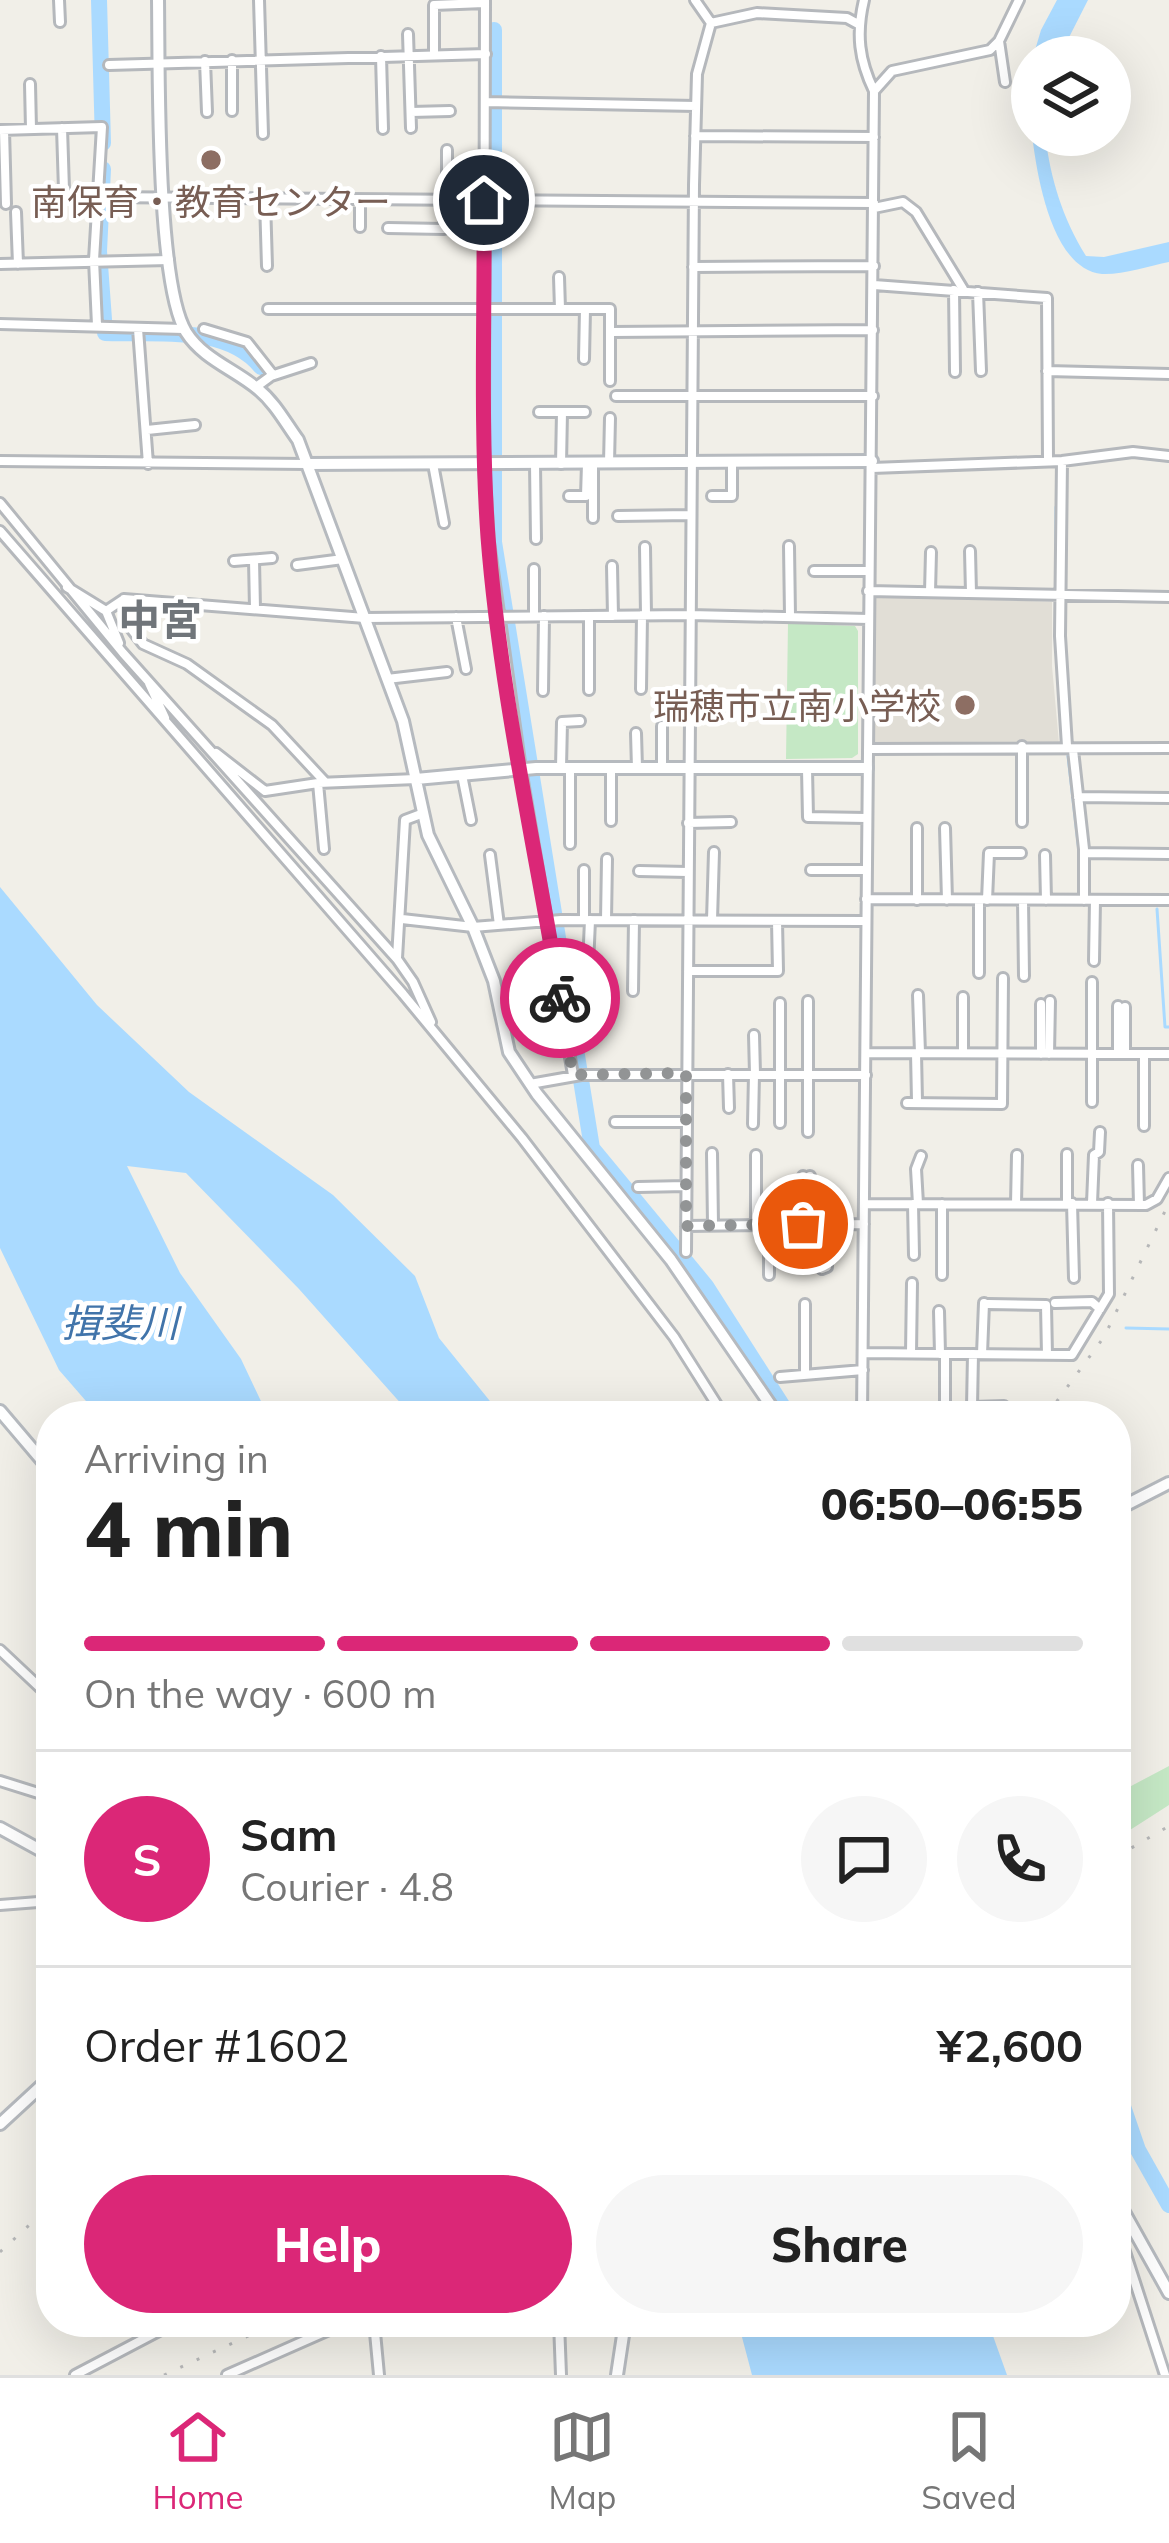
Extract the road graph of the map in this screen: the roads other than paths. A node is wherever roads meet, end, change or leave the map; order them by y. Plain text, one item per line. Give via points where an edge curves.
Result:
1 (59, 0) edge
2 (158, 0) edge
3 (259, 0) edge
4 (695, 0) edge
5 (864, 0) edge
6 (1019, 0) edge
7 (485, 2) edge
8 (60, 22) dead end
9 (711, 23) junction
10 (858, 24) junction
11 (408, 34) dead end
12 (999, 41) junction
13 (486, 54) junction
14 (409, 55) junction
15 (434, 55) junction
16 (381, 56) junction
17 (261, 60) junction
18 (159, 61) junction
19 (205, 61) junction
20 (232, 61) junction
21 (109, 65) dead end
22 (1005, 82) dead end
23 (30, 84) dead end
24 (874, 91) junction
25 (486, 102) junction
26 (696, 106) junction
27 (232, 111) dead end
28 (207, 112) dead end
29 (411, 112) junction
30 (451, 112) dead end
31 (62, 128) junction
32 (411, 128) dead end
33 (31, 129) junction
34 (383, 129) dead end
35 (2, 130) edge
36 (263, 134) dead end
37 (695, 136) junction
38 (874, 136) junction
39 (446, 150) dead end
40 (64, 190) dead end
41 (100, 197) junction
42 (165, 198) junction
43 (266, 200) junction
44 (360, 200) junction
45 (446, 200) junction
46 (484, 200) junction
47 (694, 202) junction
48 (6, 204) dead end
49 (874, 206) junction
50 (16, 212) dead end
51 (359, 226) dead end
52 (388, 228) dead end
53 (99, 260) junction
54 (169, 260) junction
55 (0, 264) edge
56 (18, 264) junction
57 (267, 266) dead end
58 (874, 266) junction
59 (693, 267) junction
60 (559, 277) dead end
61 (874, 286) junction
62 (959, 290) junction
63 (978, 292) junction
64 (268, 309) dead end
65 (485, 309) junction
66 (560, 309) junction
67 (585, 309) junction
68 (0, 324) edge
69 (97, 325) junction
70 (138, 329) junction
71 (184, 329) junction
72 (204, 329) dead end
73 (873, 330) junction
74 (611, 332) junction
75 (693, 332) junction
76 (584, 359) dead end
77 (310, 363) dead end
78 (981, 371) dead end
79 (1047, 371) junction
80 (955, 372) dead end
81 (1169, 374) edge
82 (273, 375) junction
83 (610, 381) dead end
84 (256, 387) junction
85 (616, 396) dead end
86 (692, 396) junction
87 (873, 396) junction
88 (539, 412) dead end
89 (562, 412) junction
90 (585, 412) dead end
91 (610, 418) dead end
92 (195, 425) dead end
93 (147, 430) junction
94 (1169, 456) edge
95 (1048, 460) junction
96 (0, 461) edge
97 (1062, 461) junction
98 (148, 464) junction
99 (308, 464) junction
100 (433, 464) junction
101 (484, 464) junction
102 (535, 464) junction
103 (561, 464) junction
104 (590, 464) junction
105 (609, 464) junction
106 (732, 464) junction
107 (692, 465) junction
108 (872, 465) junction
109 (569, 496) dead end
110 (712, 496) dead end
111 (0, 503) edge
112 (618, 515) dead end
113 (691, 515) junction
114 (593, 518) dead end
115 (444, 523) dead end
116 (0, 531) edge
117 (536, 539) dead end
118 (790, 546) dead end
119 (645, 547) dead end
120 (970, 551) dead end
121 (931, 552) dead end
122 (272, 558) dead end
123 (343, 559) junction
124 (254, 560) junction
125 (234, 561) dead end
126 (297, 565) dead end
127 (612, 566) dead end
128 (534, 569) dead end
129 (814, 571) dead end
130 (868, 571) junction
131 (67, 587) junction
132 (868, 591) junction
133 (931, 592) junction
134 (970, 593) junction
135 (1060, 595) junction
136 (1169, 597) edge
137 (124, 599) junction
138 (255, 609) junction
139 (106, 611) junction
140 (690, 615) junction
141 (499, 616) junction
142 (539, 616) junction
143 (589, 616) junction
144 (613, 616) junction
145 (644, 616) junction
146 (790, 616) junction
147 (456, 617) junction
148 (365, 618) junction
149 (868, 619) junction
150 (123, 652) junction
151 (466, 669) dead end
152 (446, 672) dead end
153 (146, 676) junction
154 (386, 679) junction
155 (641, 689) dead end
156 (589, 690) dead end
157 (543, 691) dead end
158 (580, 721) dead end
159 (662, 726) dead end
160 (169, 728) junction
161 (636, 733) dead end
162 (1022, 746) junction
163 (1070, 748) junction
164 (1169, 748) edge
165 (868, 749) junction
166 (209, 750) junction
167 (566, 768) junction
168 (611, 768) junction
169 (637, 768) junction
170 (662, 768) junction
171 (689, 768) junction
172 (866, 768) junction
173 (521, 770) junction
174 (807, 770) junction
175 (462, 776) junction
176 (416, 779) junction
177 (321, 783) junction
178 (1078, 797) junction
179 (1169, 798) edge
180 (421, 814) junction
181 (867, 818) junction
182 (471, 820) dead end
183 (611, 821) dead end
184 (731, 822) dead end
185 (1022, 822) dead end
186 (688, 823) junction
187 (917, 828) dead end
188 (945, 828) dead end
189 (570, 844) dead end
190 (324, 849) dead end
191 (714, 852) dead end
192 (1021, 853) dead end
193 (1084, 853) junction
194 (1046, 854) dead end
195 (1169, 854) edge
196 (490, 855) dead end
197 (607, 859) dead end
198 (584, 870) dead end
199 (811, 870) dead end
200 (866, 870) junction
201 (639, 871) dead end
202 (688, 872) junction
203 (866, 899) junction
204 (916, 900) junction
205 (947, 900) junction
206 (983, 900) junction
207 (1023, 900) junction
208 (1046, 900) junction
209 (1089, 900) junction
210 (1169, 900) edge
211 (402, 919) junction
212 (587, 920) junction
213 (606, 920) junction
214 (634, 920) junction
215 (688, 920) junction
216 (712, 920) junction
217 (777, 921) junction
218 (866, 921) junction
219 (548, 922) junction
220 (500, 925) junction
221 (473, 927) junction
222 (397, 959) junction
223 (1094, 962) dead end
224 (588, 966) dead end
225 (688, 971) junction
226 (979, 973) dead end
227 (1024, 976) dead end
228 (1003, 979) dead end
229 (1092, 982) dead end
230 (633, 991) dead end
231 (918, 995) dead end
232 (963, 997) dead end
233 (808, 1001) dead end
234 (1046, 1002) dead end
235 (780, 1004) dead end
236 (1121, 1006) dead end
237 (437, 1035) junction
238 (754, 1035) dead end
239 (867, 1053) junction
240 (918, 1053) junction
241 (964, 1053) junction
242 (1004, 1053) junction
243 (1045, 1054) junction
244 (1092, 1054) junction
245 (1121, 1054) junction
246 (1144, 1054) junction
247 (1169, 1054) edge
248 (686, 1073) junction
249 (728, 1074) junction
250 (754, 1074) junction
251 (780, 1074) junction
252 (573, 1075) junction
253 (808, 1075) junction
254 (866, 1075) junction
255 (530, 1084) junction
256 (1093, 1102) dead end
257 (729, 1108) dead end
258 (615, 1122) dead end
259 (686, 1122) junction
260 (779, 1123) dead end
261 (753, 1124) dead end
262 (1144, 1126) dead end
263 (808, 1132) dead end
264 (1100, 1132) dead end
265 (712, 1153) dead end
266 (1067, 1154) dead end
267 (756, 1155) dead end
268 (1016, 1155) dead end
269 (921, 1156) dead end
270 (1138, 1165) dead end
271 (807, 1176) dead end
272 (1169, 1178) edge
273 (686, 1186) junction
274 (638, 1187) dead end
275 (1070, 1203) junction
276 (1092, 1203) junction
277 (1108, 1203) junction
278 (865, 1204) junction
279 (916, 1204) junction
280 (942, 1204) junction
281 (1016, 1204) junction
282 (1139, 1205) junction
283 (808, 1224) junction
284 (827, 1224) junction
285 (864, 1224) junction
286 (756, 1225) junction
287 (769, 1225) junction
288 (686, 1226) junction
289 (713, 1226) junction
290 (686, 1252) dead end
291 (914, 1255) dead end
292 (789, 1260) dead end
293 (822, 1269) dead end
294 (769, 1275) dead end
295 (942, 1275) dead end
296 (1074, 1278) dead end
297 (912, 1283) dead end
298 (1055, 1303) dead end
299 (805, 1304) dead end
300 (1100, 1309) junction
301 (939, 1311) dead end
302 (863, 1353) junction
303 (911, 1353) junction
304 (943, 1354) junction
305 (977, 1354) junction
306 (1047, 1354) junction
307 (863, 1370) junction
308 (805, 1375) junction
309 (780, 1377) dead end
310 (714, 1401) edge
311 (768, 1401) edge
312 (862, 1401) edge
313 (945, 1401) edge
314 (973, 1401) edge
315 (0, 1411) edge
316 (36, 1453) edge
317 (1169, 1483) edge
318 (1131, 1502) edge
319 (0, 1650) edge
320 (36, 1684) edge
321 (0, 1781) edge
322 (36, 1792) edge
323 (0, 1828) edge
324 (36, 1848) edge
325 (36, 1902) edge
326 (0, 1905) edge
327 (36, 2091) edge
328 (0, 2124) edge
329 (1131, 2225) edge
330 (1131, 2269) edge
331 (1169, 2294) edge
332 (147, 2337) edge
333 (312, 2337) edge
334 (376, 2337) edge
335 (560, 2337) edge
336 (622, 2337) edge
337 (75, 2375) edge
338 (227, 2375) edge
339 (380, 2375) edge
340 (561, 2375) edge
341 (616, 2375) edge
342 (1166, 2375) edge

1 - 8 street
2 - 18 street
3 - 17 street
4 - 9 street
5 - 10 street
6 - 12 street
7 - 13 street
7 - 15 street via 434,4
9 - 10 street via 757,13
9 - 26 street
10 - 24 street
11 - 14 street
12 - 22 street
12 - 24 street via 990,50 892,71
13 - 15 street
13 - 25 street
14 - 15 street
14 - 16 street
14 - 29 street
16 - 17 street
16 - 34 street
17 - 20 street
17 - 36 street
18 - 19 street
18 - 21 street
18 - 42 street
19 - 20 street
19 - 28 street
20 - 27 street
23 - 33 street
24 - 38 street
25 - 26 street
25 - 46 street
26 - 37 street
29 - 30 street
29 - 32 street
31 - 33 street
31 - 40 street
31 - 41 street via 102,128
33 - 35 street
35 - 48 street
37 - 38 street
37 - 47 street
38 - 49 street
39 - 45 street
41 - 42 street
41 - 53 street
42 - 43 street
42 - 54 street
43 - 44 street
43 - 57 street
44 - 45 street
44 - 51 street
45 - 46 street
45 - 52 street via 444,229
46 - 47 street
46 - 65 street
47 - 49 street
47 - 59 street
49 - 58 street
49 - 62 street via 903,202 916,212
50 - 56 street
53 - 54 street
53 - 56 street
53 - 69 street
54 - 71 street
55 - 56 street
58 - 59 street
58 - 61 street
59 - 75 street
60 - 66 street
61 - 62 street
61 - 73 street
62 - 63 street
62 - 80 street
63 - 78 street
63 - 79 street via 1047,298
64 - 65 street
65 - 66 street
65 - 101 street
66 - 67 street
67 - 74 street via 610,309
67 - 76 street
68 - 69 street
69 - 70 street
70 - 71 street
70 - 93 street
71 - 84 street
72 - 82 street via 247,342
73 - 75 street
73 - 87 street
74 - 75 street
74 - 83 street
75 - 86 street
77 - 82 street
79 - 81 street
79 - 95 street
82 - 84 street
84 - 99 street
85 - 86 street
86 - 87 street
86 - 107 street
87 - 108 street
88 - 89 street
89 - 90 street
89 - 103 street
91 - 105 street
92 - 93 street
93 - 98 street
94 - 97 street
95 - 97 street
95 - 108 street
96 - 98 street
97 - 135 street
98 - 99 street
99 - 100 street
99 - 123 street
100 - 101 street
100 - 115 street
101 - 102 street
101 - 141 street
102 - 103 street
102 - 117 street
103 - 104 street
104 - 105 street
104 - 109 street via 586,496
104 - 114 street
105 - 107 street
106 - 107 street
106 - 108 street
106 - 110 street via 732,496
107 - 113 street
108 - 130 street
111 - 131 street
112 - 113 street
113 - 140 street
116 - 160 street
118 - 146 street
119 - 145 street
120 - 134 street
121 - 133 street
122 - 124 street
123 - 126 street
123 - 148 street
124 - 125 street
124 - 138 street
127 - 144 street
128 - 142 street
129 - 130 street
130 - 132 street
131 - 139 street
131 - 150 street
132 - 133 street
132 - 149 street
133 - 134 street
134 - 135 street
135 - 136 street
135 - 163 street
137 - 138 street
137 - 139 street
137 - 177 street via 126,622 143,644 187,664 272,725
138 - 148 street
139 - 150 street
140 - 145 street
140 - 146 street
140 - 171 street
141 - 142 street
141 - 147 street
141 - 173 street
142 - 143 street
142 - 157 street
143 - 144 street
143 - 156 street
144 - 145 street
145 - 155 street
146 - 149 street
147 - 148 street
147 - 151 street
148 - 154 street
149 - 165 street
150 - 153 street
152 - 154 street
153 - 160 street
153 - 166 street
154 - 176 street
158 - 167 street via 562,722
159 - 170 street
160 - 237 street
161 - 169 street
162 - 163 street
162 - 165 street
162 - 185 street
163 - 164 street
163 - 178 street
165 - 172 street
166 - 177 street via 266,791
166 - 222 street
167 - 168 street
167 - 173 street
167 - 189 street
168 - 169 street
168 - 183 street
169 - 170 street
170 - 171 street
171 - 174 street
171 - 186 street
172 - 174 street
172 - 181 street
173 - 175 street
173 - 219 street
174 - 181 street via 808,817
175 - 176 street
175 - 182 street
176 - 177 street
176 - 180 street
177 - 190 street
178 - 179 street
178 - 193 street
180 - 211 street via 405,820
180 - 221 street
181 - 200 street
184 - 186 street
186 - 202 street
187 - 204 street
188 - 205 street
191 - 216 street
192 - 206 street via 989,853
193 - 195 street
193 - 209 street
194 - 208 street
196 - 220 street
197 - 213 street
198 - 212 street
199 - 200 street
200 - 203 street
201 - 202 street
202 - 215 street
203 - 204 street
203 - 218 street
204 - 205 street
205 - 206 street
206 - 207 street
206 - 226 street
207 - 208 street
207 - 227 street
208 - 209 street
209 - 210 street
209 - 223 street
211 - 221 street
211 - 222 street
212 - 213 street
212 - 219 street
212 - 224 street
213 - 214 street
214 - 215 street
214 - 230 street
215 - 216 street
215 - 225 street
216 - 217 street
217 - 218 street
217 - 225 street via 778,971
218 - 239 street
219 - 220 street
219 - 252 street
220 - 221 street
221 - 255 street via 509,1052
222 - 237 street
225 - 248 street
228 - 242 street
229 - 244 street
231 - 240 street
232 - 241 street
233 - 253 street
234 - 243 street
235 - 251 street
236 - 245 street
237 - 310 street via 638,1288
238 - 250 street
239 - 240 street
239 - 254 street
240 - 241 street
240 - 242 street via 912,1102 1002,1104
241 - 242 street
242 - 243 street
243 - 244 street
244 - 245 street
244 - 256 street
245 - 246 street
246 - 247 street
246 - 262 street
248 - 249 street
248 - 252 street
248 - 259 street
249 - 250 street
249 - 257 street
250 - 251 street
250 - 261 street
251 - 253 street
251 - 260 street
252 - 255 street
253 - 254 street
253 - 263 street
254 - 278 street
255 - 311 street via 671,1260
258 - 259 street
259 - 273 street
264 - 276 street
265 - 289 street
266 - 275 street
267 - 286 street
268 - 281 street
269 - 279 street
270 - 282 street
271 - 283 street
272 - 282 street via 1157,1199
273 - 274 street
273 - 288 street
275 - 276 street
275 - 281 street
275 - 296 street
276 - 277 street
277 - 282 street
277 - 300 street via 1109,1294
278 - 279 street
278 - 285 street
279 - 280 street
279 - 291 street
280 - 281 street
280 - 295 street
283 - 284 street
283 - 287 street
283 - 292 street via 802,1258
284 - 285 street
284 - 293 street
285 - 302 street
286 - 287 street
286 - 289 street
287 - 294 street
288 - 289 street
288 - 290 street
297 - 303 street
298 - 300 street
299 - 308 street
300 - 306 street via 1072,1355
301 - 304 street
302 - 303 street
302 - 307 street
303 - 304 street
304 - 305 street
304 - 313 street
305 - 306 street
305 - 306 street via 986,1304 1046,1305
305 - 314 street
307 - 308 street
307 - 312 street
308 - 309 street
315 - 316 street
317 - 318 street
319 - 320 street
321 - 322 street
323 - 324 street
325 - 326 street
327 - 328 street
329 - 331 street
330 - 342 street
332 - 337 street
333 - 338 street
334 - 339 street
335 - 340 street
336 - 341 street

